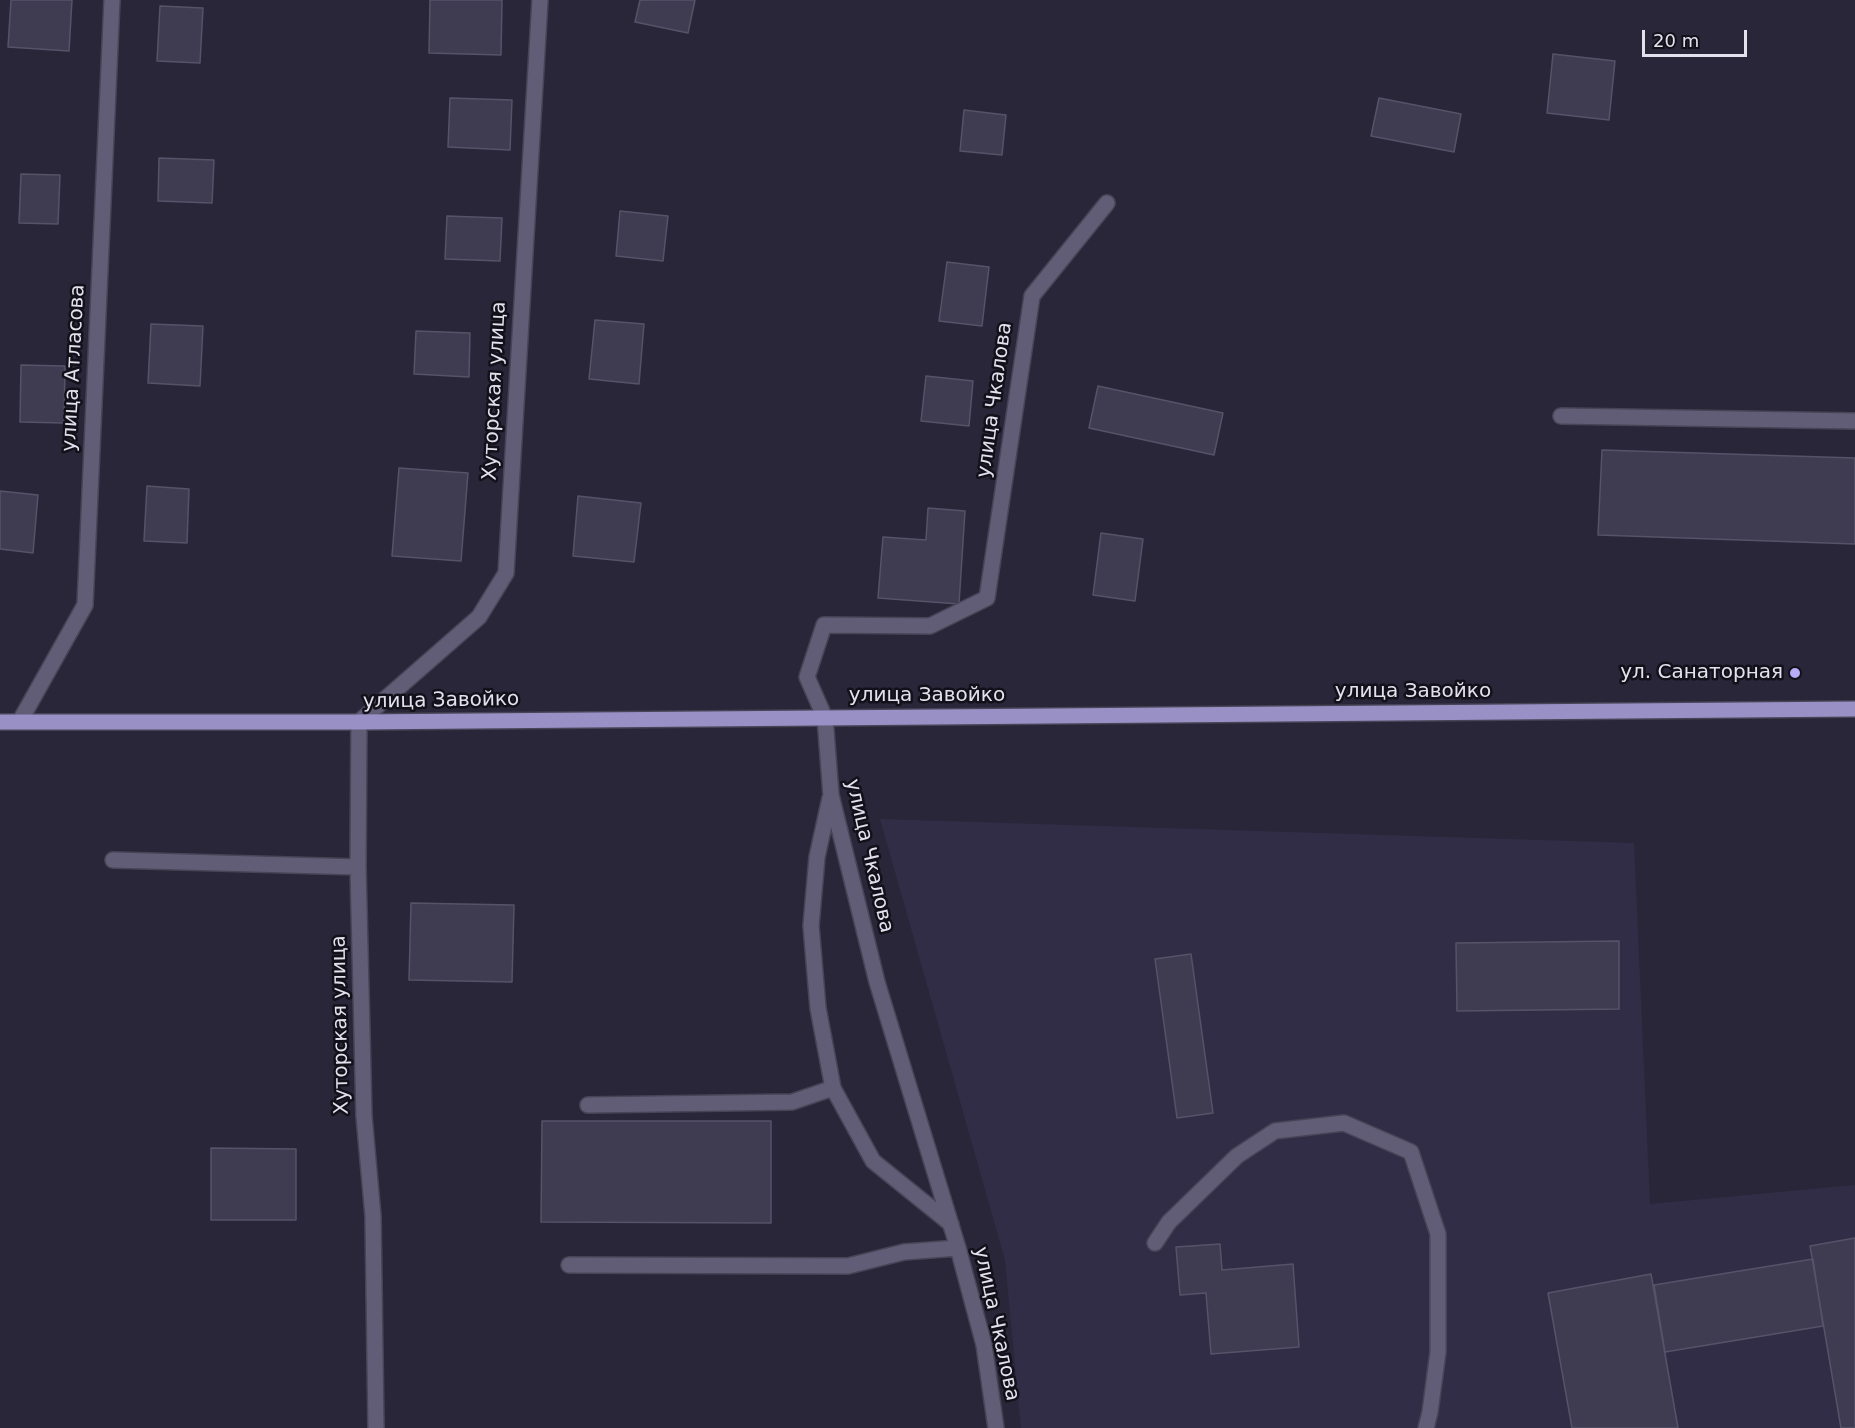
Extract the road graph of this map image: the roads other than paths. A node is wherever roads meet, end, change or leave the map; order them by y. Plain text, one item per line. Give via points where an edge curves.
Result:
1 (112, 0) edge
2 (540, 0) edge
3 (1107, 203) dead end
4 (1561, 416) dead end
5 (1855, 421) edge
6 (1855, 709) edge
7 (825, 718) junction
8 (20, 721) junction
9 (0, 722) edge
10 (359, 723) junction
11 (831, 795) junction
12 (113, 860) dead end
13 (358, 867) junction
14 (833, 1088) junction
15 (588, 1105) dead end
16 (951, 1224) junction
17 (1155, 1244) dead end
18 (958, 1248) junction
19 (569, 1265) dead end
20 (1430, 1412) junction
21 (376, 1428) edge
22 (996, 1428) edge
23 (1426, 1428) edge
24 (1433, 1428) edge

1 - 8 street, улица Атласова via 85,605
2 - 10 street, Хуторская улица via 506,573 479,617
3 - 7 street, улица Чкалова via 1032,296 987,598 930,626 824,625 807,677
4 - 5 street
6 - 7 main road, улица Завойко
7 - 10 main road, улица Завойко
7 - 11 street, улица Чкалова
8 - 9 main road, улица Завойко
8 - 10 main road, улица Завойко
10 - 13 street, Хуторская улица
11 - 14 street via 817,856 811,926 818,1008
11 - 16 street, улица Чкалова via 877,982
12 - 13 street
13 - 21 street, Хуторская улица via 364,1116 373,1216
14 - 15 street via 792,1102
14 - 16 street via 873,1161
16 - 18 street, улица Чкалова
17 - 20 street via 1169,1222 1237,1156 1275,1131 1344,1123 1412,1152 1438,1234 1438,1352
18 - 19 street via 904,1252 848,1266
18 - 22 street, улица Чкалова via 984,1346
20 - 23 street
20 - 24 street

